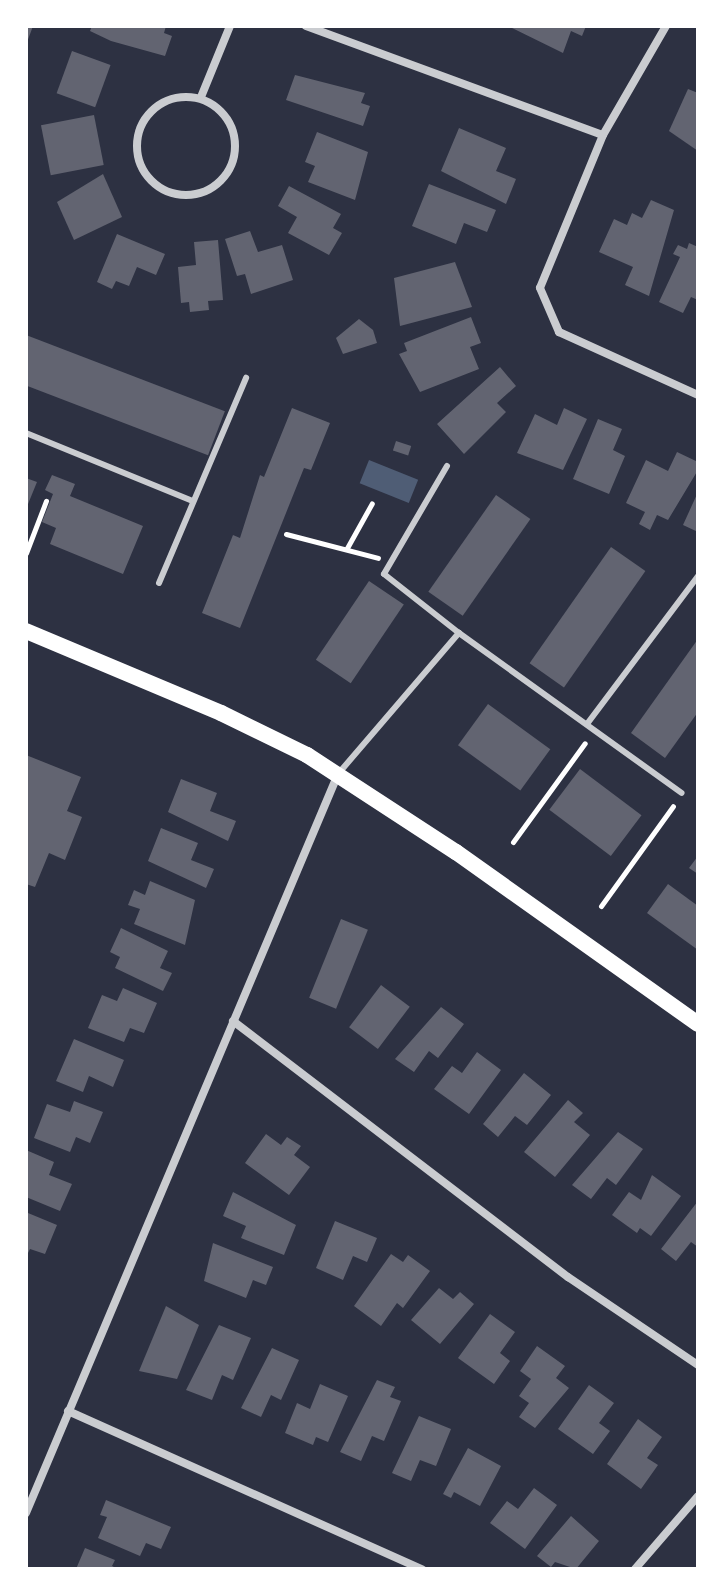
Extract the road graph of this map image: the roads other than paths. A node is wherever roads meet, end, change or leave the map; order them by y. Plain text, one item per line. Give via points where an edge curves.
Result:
1 (230, 26) edge
2 (306, 26) edge
3 (666, 26) edge
4 (201, 97) junction
5 (603, 135) junction
6 (246, 378) dead end
7 (698, 395) edge
8 (26, 433) edge
9 (447, 466) dead end
10 (193, 501) junction
11 (698, 576) edge
12 (159, 583) dead end
13 (26, 631) edge
14 (459, 633) junction
15 (587, 724) junction
16 (338, 774) junction
17 (682, 793) road end
18 (233, 1021) junction
19 (698, 1024) edge
20 (698, 1365) edge
21 (68, 1411) junction
22 (698, 1496) edge
23 (26, 1513) edge
24 (422, 1569) edge
25 (635, 1569) edge

1 - 4 street
2 - 5 street
3 - 5 street
4 - 4 street via 159,104 139,130 136,146 143,170 160,188 176,194 192,195 221,181 235,153 229,122
5 - 7 street via 540,288 559,332
6 - 10 lane
8 - 10 lane
9 - 14 lane via 384,574
10 - 12 lane
11 - 15 lane
13 - 16 main road via 221,713
14 - 15 lane
14 - 16 lane
15 - 17 lane
16 - 18 street
16 - 19 main road
18 - 20 street via 568,1277
18 - 21 street
21 - 23 street
21 - 24 street
22 - 25 street

